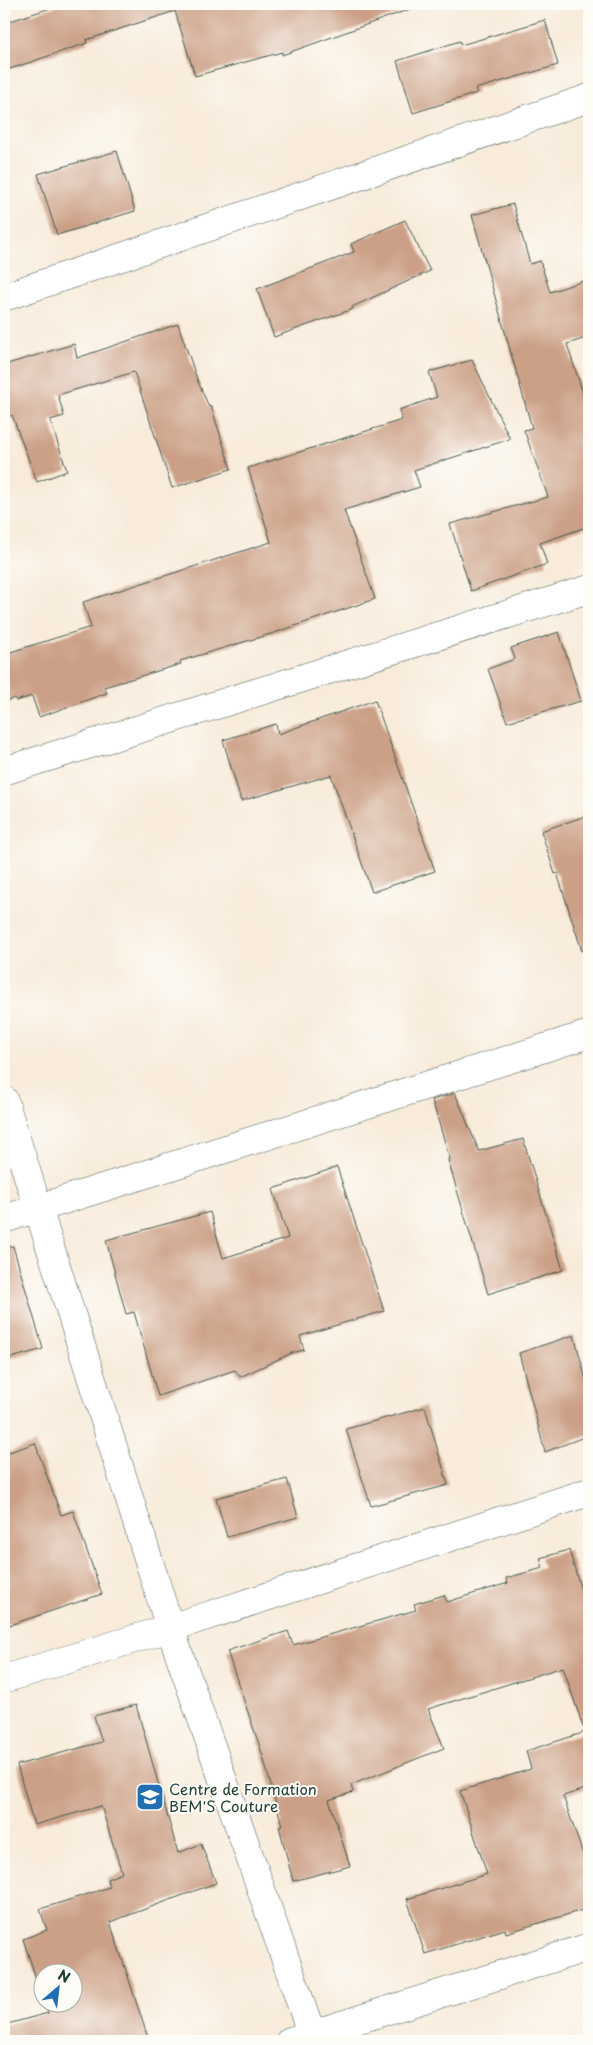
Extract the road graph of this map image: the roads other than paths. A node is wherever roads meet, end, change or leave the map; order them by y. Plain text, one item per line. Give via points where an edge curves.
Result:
1 (589, 98) edge
2 (4, 297) edge
3 (589, 589) edge
4 (4, 771) edge
5 (589, 1034) edge
6 (4, 1100) edge
7 (38, 1208) junction
8 (4, 1219) edge
9 (589, 1492) edge
10 (170, 1628) junction
11 (4, 1679) edge
12 (589, 1947) edge
13 (305, 2039) edge

1 - 2 street
3 - 4 street
5 - 7 street
6 - 7 street
7 - 8 street
7 - 10 street
9 - 10 street
10 - 11 street
10 - 13 street
12 - 13 street

